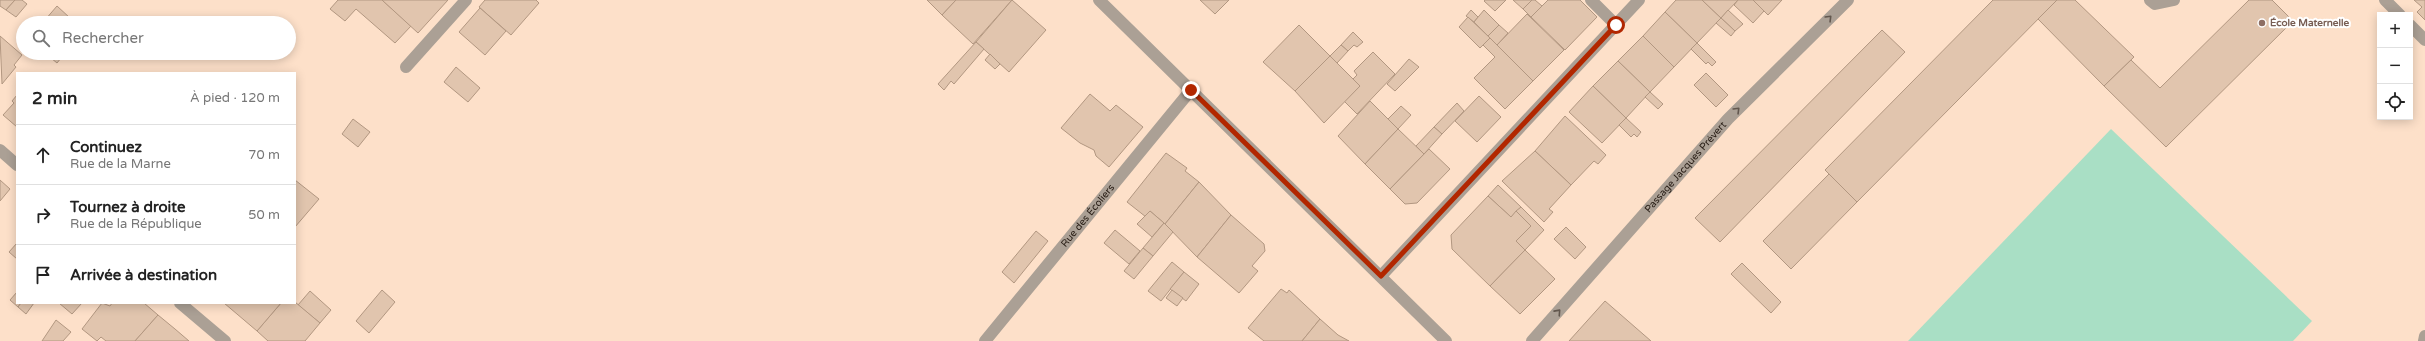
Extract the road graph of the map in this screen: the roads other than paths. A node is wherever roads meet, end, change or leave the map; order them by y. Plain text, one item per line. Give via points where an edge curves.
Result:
1 (466, 0) edge
2 (1100, 0) edge
3 (1590, 0) edge
4 (1639, 0) edge
5 (1848, 0) edge
6 (2150, 0) edge
7 (2174, 0) edge
8 (2385, 0) edge
9 (2397, 12) edge
10 (1616, 25) junction
11 (2413, 28) edge
12 (2425, 40) edge
13 (406, 67) dead end
14 (1191, 90) junction
15 (0, 150) edge
16 (16, 164) edge
17 (1381, 276) junction
18 (181, 304) edge
19 (2425, 336) edge
20 (225, 341) edge
21 (985, 341) edge
22 (1446, 341) edge
23 (1532, 341) edge
24 (2424, 341) edge

1 - 13 street
2 - 14 street
3 - 10 street
4 - 10 street
23 -> 5 street, Passage Jacques Prévert via 1728,119
6 - 7 street via 2155,4
8 - 9 street
10 - 17 street
11 - 12 street
14 - 17 street
14 - 21 street, Rue des Écoliers
15 - 16 street
17 - 22 street
18 - 20 street
19 - 24 street

